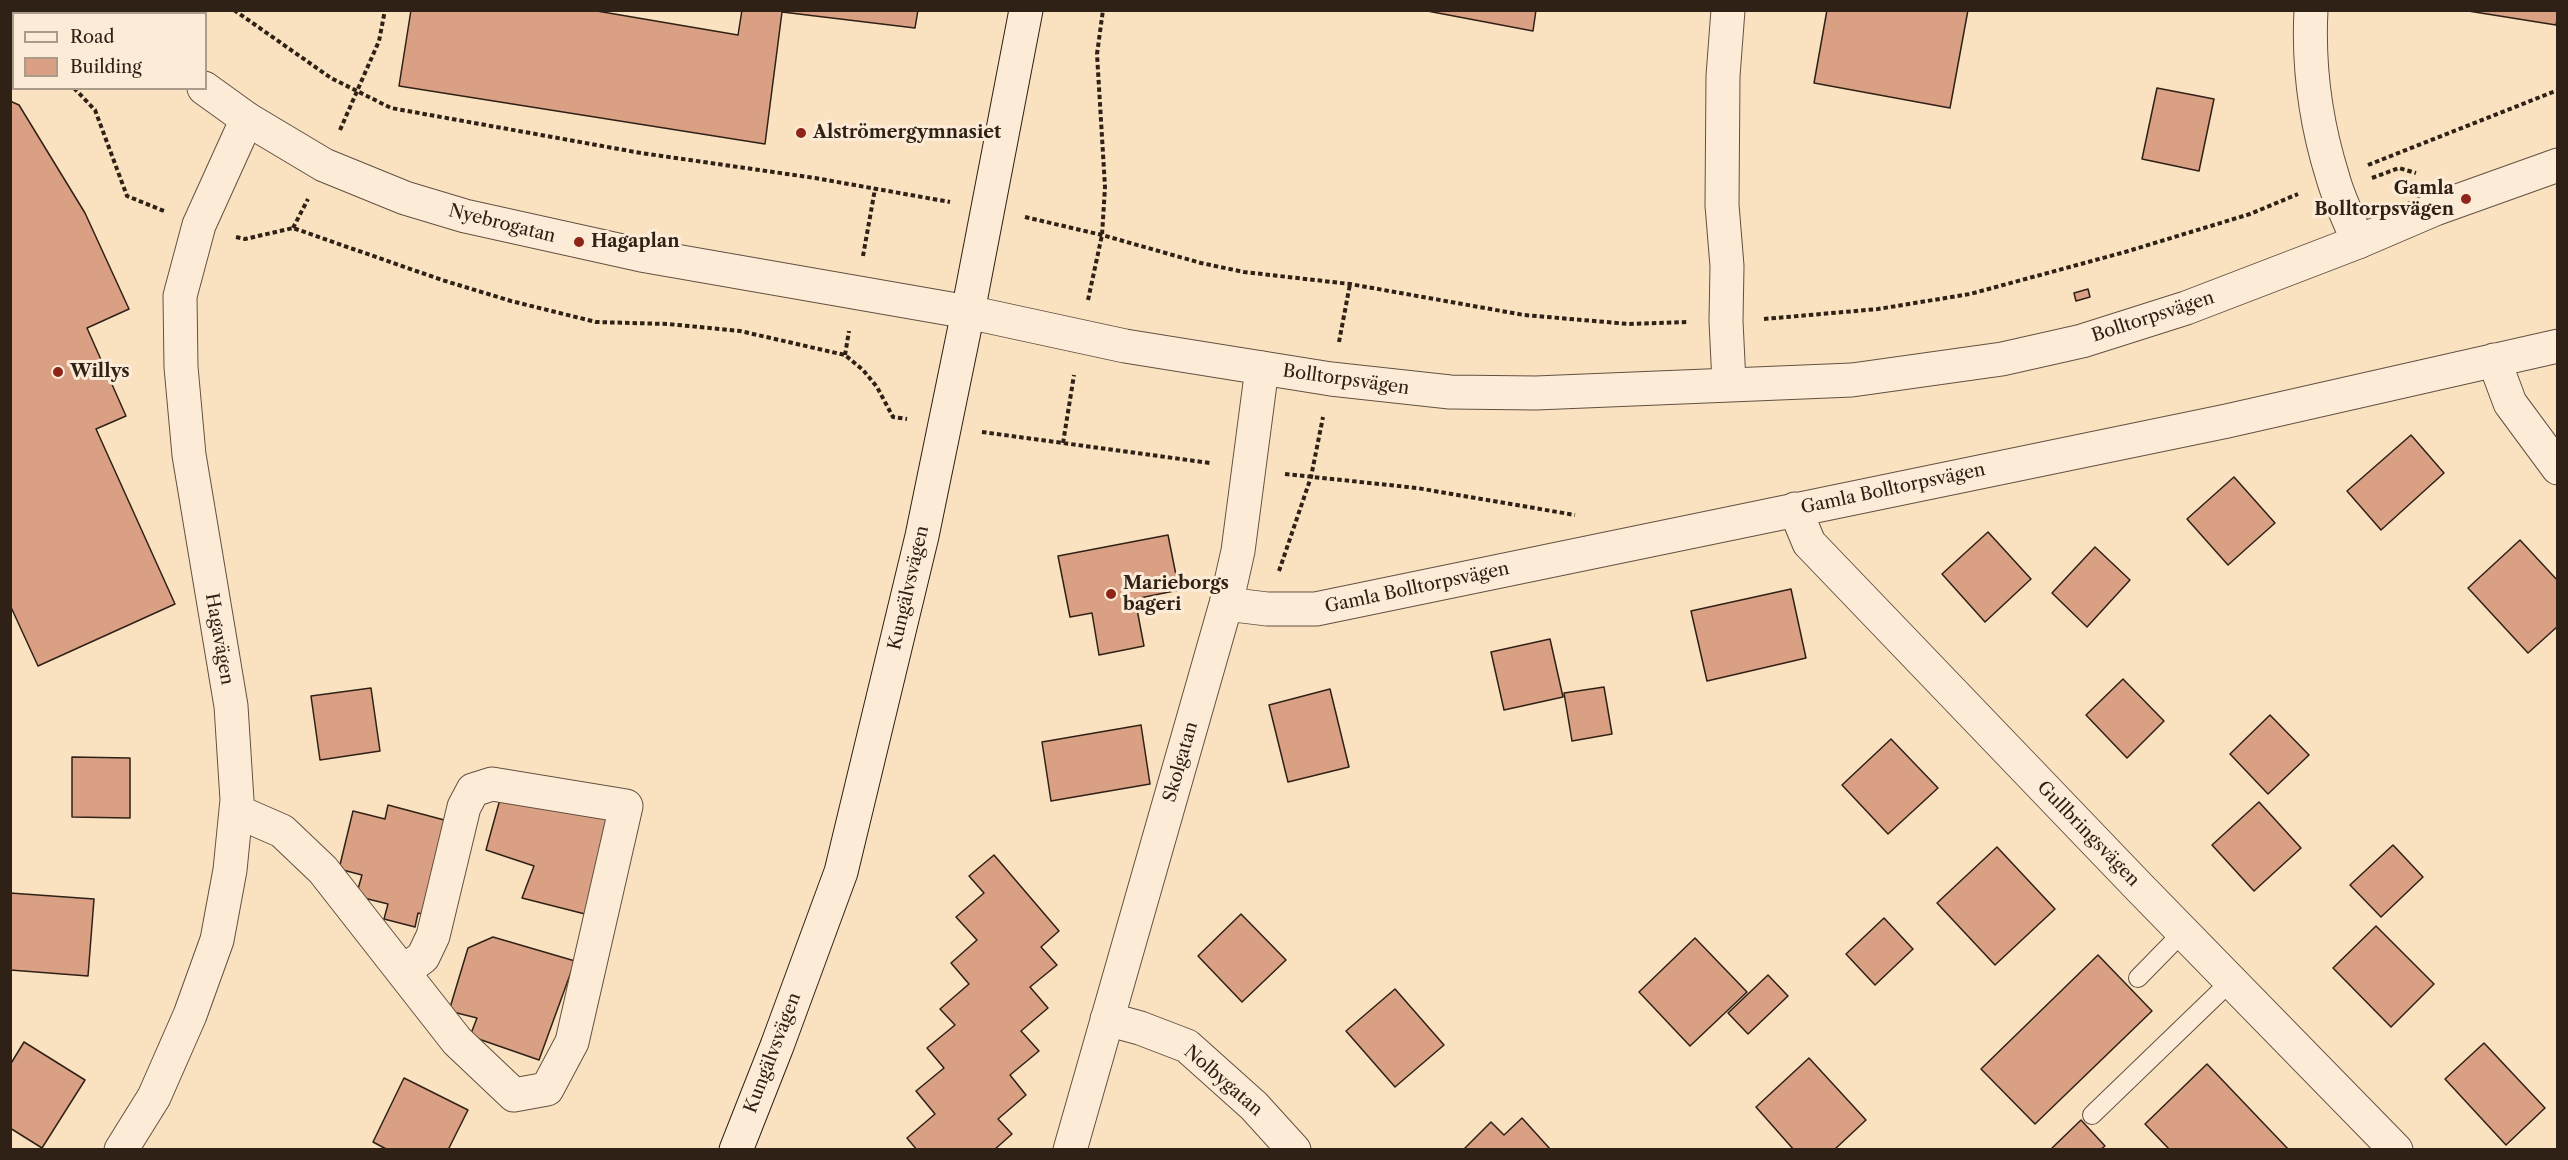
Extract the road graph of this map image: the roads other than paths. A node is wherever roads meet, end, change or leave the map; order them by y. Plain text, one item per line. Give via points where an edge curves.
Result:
1 (1026, 10) edge
2 (1728, 10) edge
3 (2311, 10) edge
4 (207, 90) edge
5 (247, 119) junction
6 (2558, 165) edge
7 (2358, 242) junction
8 (968, 312) junction
9 (2558, 346) edge
10 (2494, 360) junction
11 (1262, 368) junction
12 (1729, 383) junction
13 (2558, 468) edge
14 (1796, 508) junction
15 (1226, 604) junction
16 (236, 811) junction
17 (2183, 932) junction
18 (402, 972) junction
19 (2138, 978) dead end
20 (2231, 981) junction
21 (1107, 1019) junction
22 (2092, 1115) dead end
23 (121, 1149) edge
24 (736, 1149) edge
25 (1070, 1149) edge
26 (1294, 1149) edge
27 (2396, 1149) edge

1 - 8 street, Kungälvsvägen
2 - 12 street via 1722,205
3 - 7 street via 2316,110 2333,179
4 - 5 street, Nyebrogatan
5 - 8 street, Nyebrogatan via 324,165 405,198 465,216 568,240
5 - 16 street, Hagavägen via 199,225 180,297 189,455 231,706
6 - 7 street, Bolltorpsvägen via 2435,209
7 - 12 street, Bolltorpsvägen via 2186,308 2082,341 2025,354 1852,380
8 - 11 street, Bolltorpsvägen via 1125,346
8 - 24 street, Kungälvsvägen via 922,536 841,872
9 - 10 street, Gamla Bolltorpsvägen
10 - 13 street via 2510,403
10 - 14 street, Gamla Bolltorpsvägen via 2227,421
11 - 12 street, Bolltorpsvägen via 1450,392 1536,393
11 - 15 street, Skolgatan via 1238,551
14 - 15 street, Gamla Bolltorpsvägen via 1316,609
14 - 17 street, Gullbringsvägen via 1809,543
15 - 21 street, Skolgatan
16 - 18 street via 282,831 315,862
16 - 23 street, Hagavägen via 217,940 154,1097
17 - 19 lane
17 - 20 street, Gullbringsvägen
18 - 18 street via 457,1041 514,1095 547,1089 572,1042 626,806 492,784 473,790 464,807 433,936 423,957
20 - 22 lane
20 - 27 street, Gullbringsvägen
21 - 25 street, Skolgatan
21 - 26 street, Nolbygatan via 1187,1046 1254,1106

